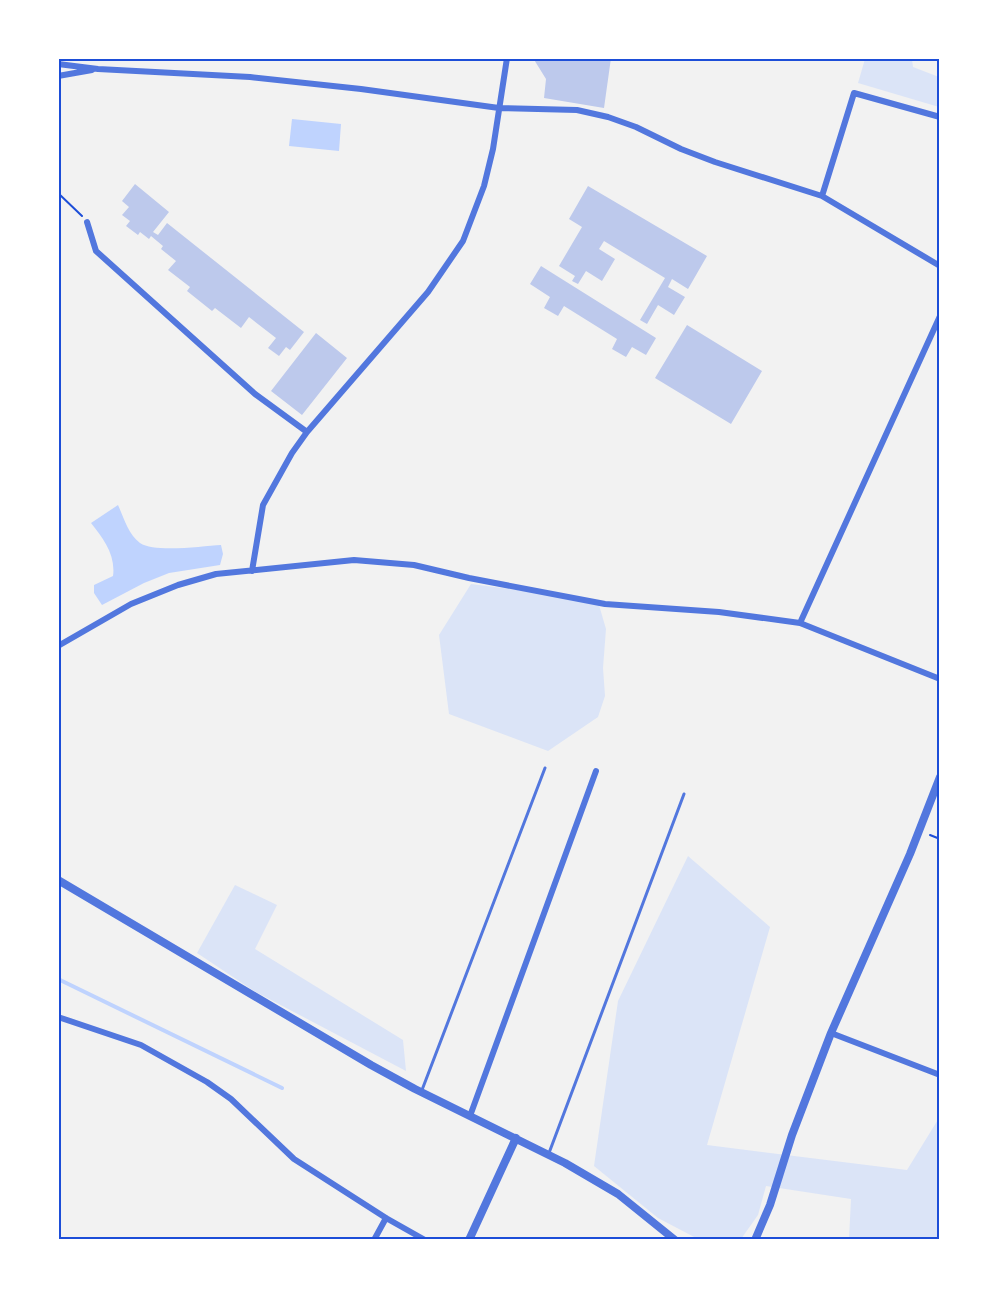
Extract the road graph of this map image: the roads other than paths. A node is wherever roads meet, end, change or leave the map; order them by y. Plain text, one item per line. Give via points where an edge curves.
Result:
1 (507, 58) edge
2 (58, 64) edge
3 (98, 69) junction
4 (58, 76) edge
5 (499, 108) junction
6 (939, 117) edge
7 (822, 196) junction
8 (87, 222) road end
9 (939, 266) edge
10 (939, 316) edge
11 (307, 432) junction
12 (252, 571) junction
13 (800, 623) junction
14 (58, 646) edge
15 (939, 679) edge
16 (545, 768) dead end
17 (596, 771) dead end
18 (939, 777) edge
19 (684, 794) dead end
20 (58, 880) edge
21 (58, 1017) edge
22 (831, 1033) junction
23 (939, 1075) edge
24 (421, 1092) junction
25 (470, 1116) junction
26 (516, 1138) junction
27 (549, 1155) junction
28 (386, 1218) junction
29 (374, 1239) edge
30 (425, 1239) edge
31 (469, 1239) edge
32 (675, 1239) edge
33 (755, 1239) edge

1 - 5 street
2 - 3 street
3 - 4 street
3 - 5 street via 261,79
5 - 7 street via 577,110 608,117 715,162
5 - 11 street via 484,186 463,241 428,292
6 - 7 street via 854,93
7 - 9 street
8 - 11 street via 96,251 255,394
10 - 13 street
11 - 12 street via 263,505
12 - 13 street via 354,560 384,562 605,604 719,612
12 - 14 street via 216,574 178,585 131,604
13 - 15 street
16 - 24 lane
17 - 25 street
18 - 22 street via 910,854
19 - 27 lane
20 - 24 street
21 - 28 street via 141,1045 207,1082 231,1099 294,1159
22 - 23 street
22 - 33 street
24 - 25 street
25 - 26 street
26 - 27 street
26 - 31 street
27 - 32 street via 618,1194
28 - 29 street
28 - 30 street

